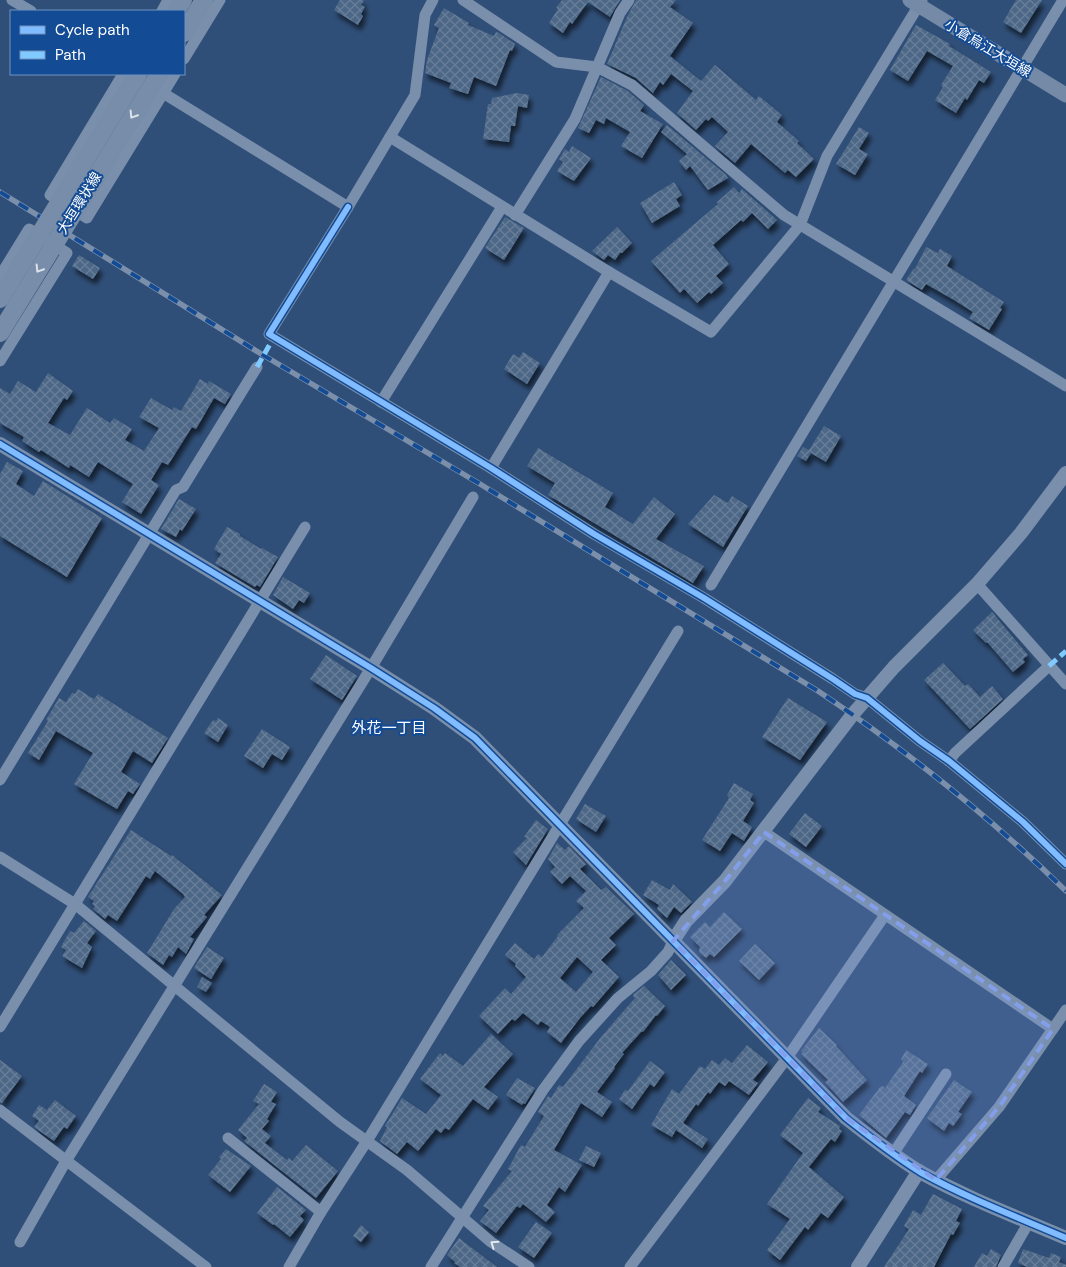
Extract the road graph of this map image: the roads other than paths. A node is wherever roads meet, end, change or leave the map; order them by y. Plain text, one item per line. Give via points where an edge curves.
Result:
1 (12, 0) edge
2 (204, 0) edge
3 (220, 0) edge
4 (433, 0) edge
5 (462, 0) edge
6 (629, 0) edge
7 (1063, 0) edge
8 (917, 2) edge
9 (29, 10) edge
10 (188, 26) edge
11 (185, 57) edge
12 (597, 68) junction
13 (1021, 68) junction
14 (123, 75) edge
15 (137, 75) edge
16 (158, 75) edge
17 (174, 75) edge
18 (163, 94) junction
19 (1066, 96) edge
20 (390, 137) junction
21 (348, 207) junction
22 (502, 207) junction
23 (515, 215) junction
24 (800, 225) junction
25 (609, 272) junction
26 (0, 276) edge
27 (893, 282) junction
28 (0, 299) edge
29 (0, 333) edge
30 (0, 361) edge
31 (257, 367) dead end
32 (1066, 386) edge
33 (381, 402) junction
34 (0, 444) edge
35 (491, 468) junction
36 (1066, 473) edge
37 (473, 497) dead end
38 (305, 527) dead end
39 (150, 534) junction
40 (976, 584) junction
41 (711, 585) dead end
42 (260, 601) junction
43 (678, 631) dead end
44 (1049, 666) junction
45 (371, 668) junction
46 (1066, 684) edge
47 (867, 698) junction
48 (948, 761) junction
49 (0, 780) edge
50 (560, 824) junction
51 (764, 832) junction
52 (0, 857) edge
53 (1066, 864) edge
54 (75, 904) junction
55 (885, 915) junction
56 (672, 941) junction
57 (175, 985) junction
58 (1066, 1010) edge
59 (0, 1027) edge
60 (1052, 1029) junction
61 (787, 1058) junction
62 (946, 1074) dead end
63 (0, 1110) edge
64 (228, 1138) dead end
65 (367, 1141) junction
66 (893, 1154) junction
67 (66, 1161) junction
68 (919, 1171) junction
69 (936, 1180) junction
70 (321, 1212) junction
71 (462, 1218) junction
72 (1027, 1222) junction
73 (1066, 1238) edge
74 (20, 1242) dead end
75 (206, 1267) edge
76 (289, 1267) edge
77 (431, 1267) edge
78 (529, 1267) edge
79 (630, 1267) edge
80 (858, 1267) edge
81 (1003, 1267) edge

1 - 9 street
2 - 10 main road
3 - 11 street
4 - 20 street via 425,15 415,94
5 - 12 street via 556,62
6 - 12 street via 620,13
7 - 13 street
8 - 13 main road, 小倉烏江大垣線
8 - 24 street via 828,156
12 - 23 street via 575,119
12 - 24 street via 632,85 784,215
13 - 19 main road, 小倉烏江大垣線
13 - 27 street
14 - 18 street via 50,195 87,218
15 - 28 main road, 大垣環状線, bridge
16 -> 29 main road, 大垣環状線, bridge
17 - 18 street
18 - 21 street
20 - 21 street
20 - 22 street
21 - 33 street via 269,334
22 - 23 street
22 - 33 street
23 - 25 street
24 - 25 street via 711,332
24 - 27 street
25 - 35 street
26 - 30 street via 29,230 67,253
27 - 32 street
27 - 41 street
31 - 39 street
33 - 35 street
34 - 39 street
35 - 47 street via 594,534 834,678 855,694
36 - 40 street via 1021,533
37 - 45 street
38 - 42 street
39 - 42 street
39 - 49 street
40 - 44 street
40 - 47 street via 894,666
42 - 45 street
42 - 54 street
43 - 50 street
44 - 46 street
44 - 48 street
45 - 50 street via 475,738
45 - 57 street
47 - 48 street
47 - 51 street
48 - 53 street via 1023,822
50 - 56 street
50 - 65 street
51 - 55 street
51 - 56 street via 726,881 686,921
52 - 54 street
54 - 57 street
54 - 59 street
55 - 60 street
55 - 61 street
56 - 61 street
56 - 71 street via 668,952 651,971 618,998 579,1041 543,1090
57 - 65 street
57 - 67 street
58 - 60 street
60 - 69 street via 999,1106
61 - 66 street via 846,1118
61 - 79 street
62 - 66 street
63 - 67 street
64 - 70 street
65 - 70 street
65 - 71 street
66 - 68 street
67 - 74 street
67 - 75 street
68 - 69 street
68 - 80 street
69 - 72 street
70 - 76 street
71 - 77 street
78 -> 71 street via 490,1242
72 - 73 street
72 - 81 street

